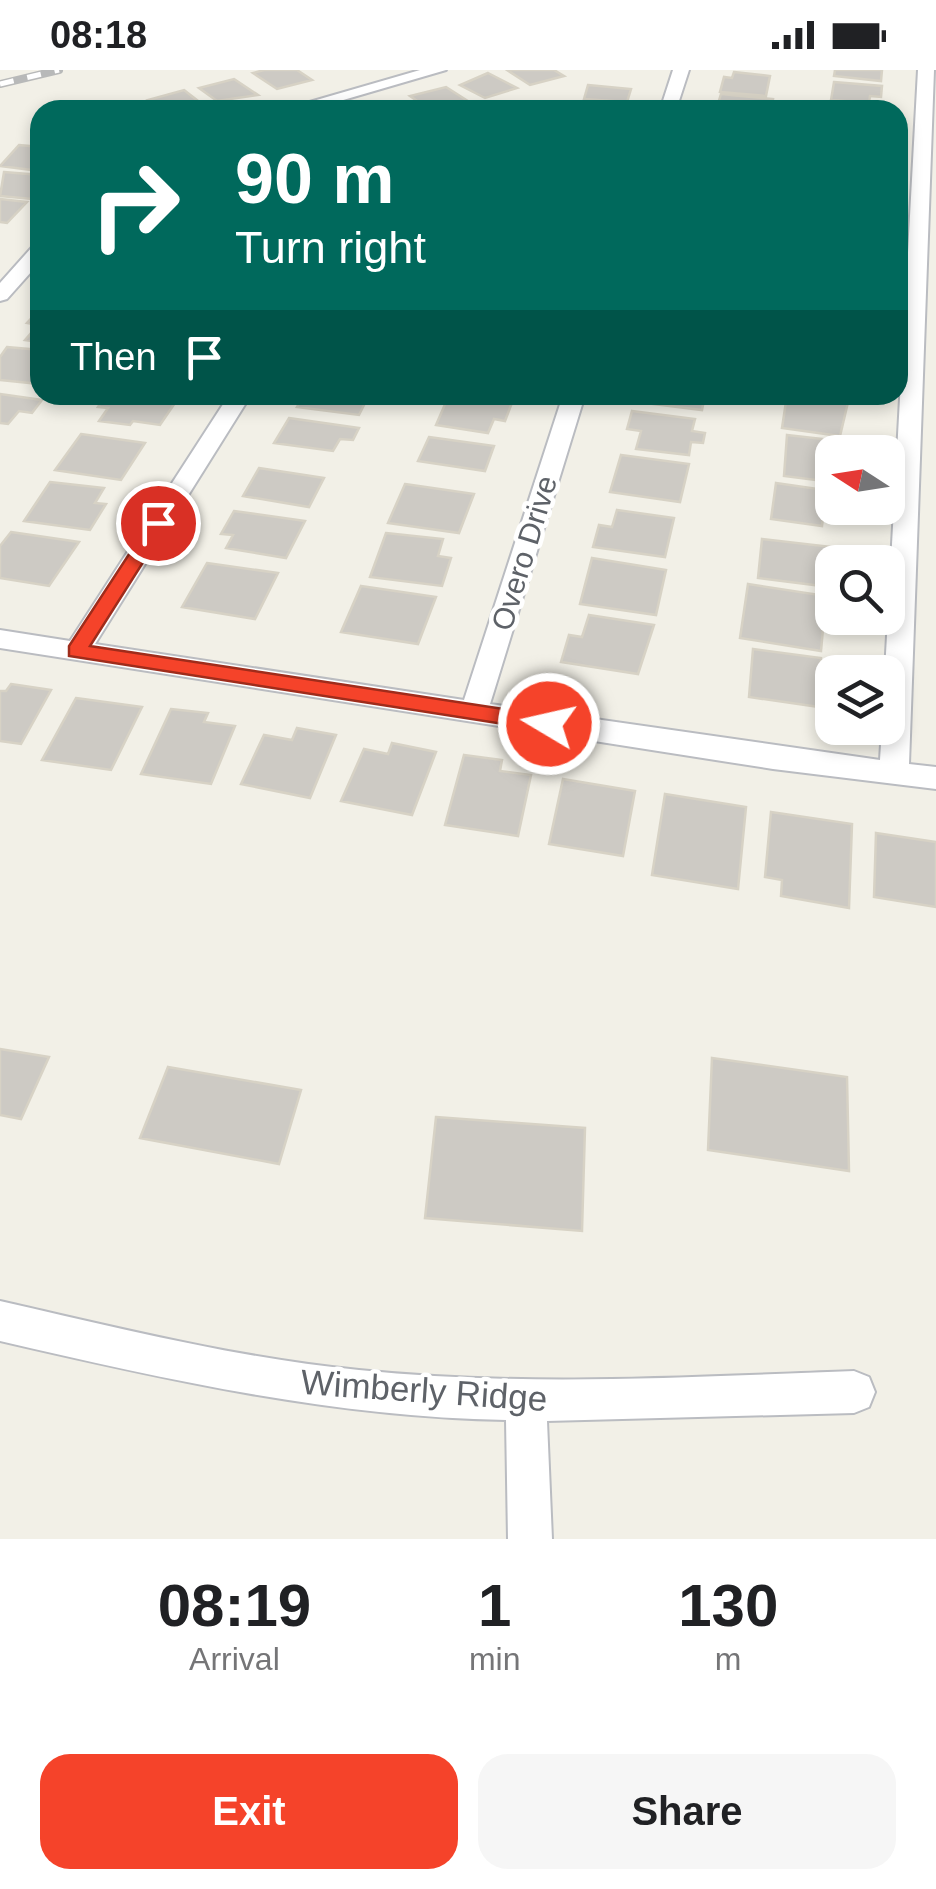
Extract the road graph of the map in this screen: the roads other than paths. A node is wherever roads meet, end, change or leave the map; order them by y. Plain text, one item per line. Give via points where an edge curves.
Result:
1 (438, 70) edge
2 (681, 70) edge
3 (926, 70) edge
4 (354, 93) junction
5 (328, 100) edge
6 (371, 100) edge
7 (671, 100) edge
8 (30, 261) edge
9 (0, 295) edge
10 (234, 405) edge
11 (571, 405) edge
12 (0, 639) edge
13 (76, 651) junction
14 (474, 712) junction
15 (894, 773) junction
16 (936, 778) edge
17 (0, 1321) edge
18 (854, 1392) dead end
19 (526, 1401) junction
20 (530, 1539) edge

1 - 4 street
2 - 7 street
3 - 15 street
4 - 5 street
4 - 6 street
8 - 9 street
10 - 13 street
11 - 14 street, Overo Drive
12 - 13 street
13 - 14 street
14 - 15 street
15 - 16 street
17 - 19 street, Wimberly Ridge via 212,1370 358,1391
18 - 19 street, Wimberly Ridge
19 - 20 street

